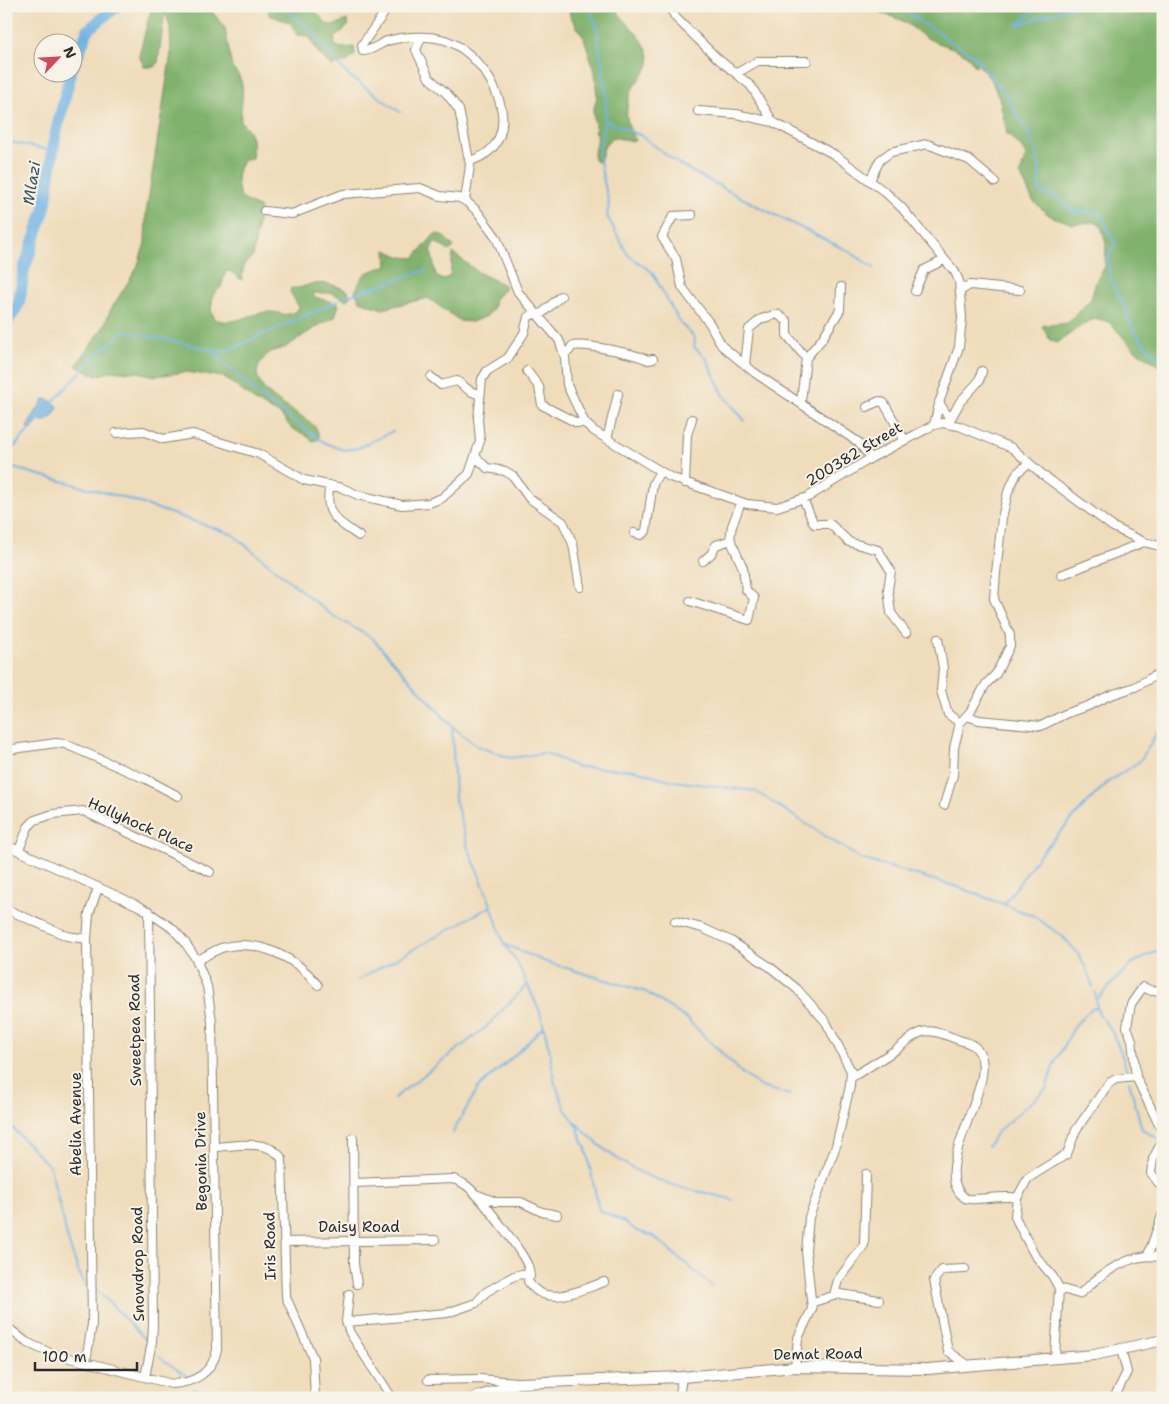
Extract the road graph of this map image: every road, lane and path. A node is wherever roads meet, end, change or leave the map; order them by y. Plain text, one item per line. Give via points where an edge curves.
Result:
1 (389, 6) edge
2 (669, 6) edge
3 (421, 38) junction
4 (807, 61) dead end
5 (737, 73) junction
6 (698, 111) dead end
7 (773, 122) junction
8 (470, 161) junction
9 (870, 180) junction
10 (995, 182) dead end
11 (465, 201) junction
12 (264, 211) dead end
13 (692, 215) dead end
14 (944, 260) junction
15 (841, 287) dead end
16 (1020, 290) dead end
17 (915, 291) dead end
18 (960, 291) junction
19 (561, 296) dead end
20 (538, 314) junction
21 (564, 353) junction
22 (806, 358) junction
23 (653, 359) dead end
24 (745, 365) junction
25 (527, 371) dead end
26 (982, 371) dead end
27 (431, 377) dead end
28 (618, 394) dead end
29 (480, 395) junction
30 (801, 402) junction
31 (939, 402) junction
32 (866, 408) dead end
33 (692, 419) dead end
34 (950, 422) junction
35 (585, 424) junction
36 (934, 425) junction
37 (116, 433) dead end
38 (607, 439) junction
39 (904, 439) junction
40 (475, 456) junction
41 (871, 458) junction
42 (1028, 463) junction
43 (660, 471) junction
44 (685, 483) junction
45 (330, 485) junction
46 (803, 499) junction
47 (741, 502) junction
48 (634, 534) dead end
49 (359, 536) dead end
50 (730, 540) junction
51 (1144, 542) junction
52 (1163, 547) edge
53 (703, 560) dead end
54 (1061, 574) dead end
55 (580, 586) dead end
56 (690, 601) dead end
57 (906, 633) dead end
58 (938, 639) dead end
59 (1163, 671) edge
60 (966, 716) junction
61 (960, 723) junction
62 (6, 750) edge
63 (178, 796) dead end
64 (944, 805) dead end
65 (6, 845) edge
66 (19, 850) junction
67 (210, 872) dead end
68 (98, 888) junction
69 (6, 909) edge
70 (149, 911) junction
71 (675, 921) dead end
72 (87, 939) junction
73 (197, 961) junction
74 (318, 985) dead end
75 (1163, 990) edge
76 (852, 1077) junction
77 (1136, 1077) junction
78 (1163, 1133) edge
79 (353, 1138) dead end
80 (1163, 1139) edge
81 (215, 1147) junction
82 (150, 1149) joint
83 (866, 1174) dead end
84 (354, 1183) junction
85 (1163, 1192) edge
86 (474, 1193) junction
87 (1017, 1198) junction
88 (1163, 1212) edge
89 (557, 1214) dead end
90 (354, 1240) junction
91 (434, 1240) dead end
92 (284, 1242) junction
93 (1148, 1255) junction
94 (1159, 1257) dead end
95 (965, 1268) dead end
96 (530, 1276) junction
97 (604, 1282) dead end
98 (357, 1284) dead end
99 (1059, 1288) junction
100 (349, 1294) dead end
101 (834, 1295) junction
102 (879, 1300) dead end
103 (813, 1302) junction
104 (346, 1322) junction
105 (6, 1326) edge
106 (1163, 1340) edge
107 (1121, 1349) junction
108 (1055, 1358) junction
109 (86, 1361) junction
110 (968, 1365) junction
111 (795, 1367) junction
112 (145, 1377) junction
113 (682, 1378) junction
114 (428, 1380) dead end
115 (520, 1383) junction
116 (315, 1398) edge
117 (392, 1398) edge
118 (474, 1398) edge
119 (679, 1398) edge
120 (1114, 1398) edge

1 - 3 street via 362,45 363,51 396,39
2 - 5 street via 676,18
3 - 8 street via 416,50 429,78 459,110
3 - 8 street via 444,40 469,54 501,104 501,125 496,145 486,156
4 - 5 street via 758,61
5 - 7 street via 751,86
6 - 7 street via 736,114
7 - 9 street via 815,142
8 - 11 street
9 - 10 street via 880,160 891,152 927,144 969,160
9 - 14 street via 902,208
11 - 12 street via 420,188 376,190 343,194 292,214
11 - 20 street via 488,224 503,251 518,292
13 - 24 street via 672,216 662,237 676,259 679,281 690,301 703,314 722,346
14 - 17 street via 924,270
14 - 18 street via 957,277
15 - 22 street via 840,310
16 - 18 street via 970,285
18 - 31 street via 959,347
19 - 20 street
20 - 21 street via 559,340
20 - 29 street via 528,317 524,333 506,360 484,374
21 - 23 street via 572,346 585,345
21 - 35 street via 567,385
22 - 24 street via 788,334 787,321 777,314 761,319 749,329
22 - 30 street
24 - 30 street
25 - 35 street, 200382 Street via 539,387 542,405
26 - 34 street via 979,381 960,402
27 - 29 street via 439,385 458,380
28 - 38 street
29 - 40 street via 480,441
30 - 41 street via 858,442
31 - 34 street
31 - 36 street
32 - 39 street via 879,401 884,403
33 - 44 street via 687,436
34 - 36 street, 200382 Street
34 - 42 street, 200382 Street via 1004,444
35 - 38 street, 200382 Street
36 - 39 street, 200382 Street
37 - 45 street via 143,431 163,438 193,434 259,454 304,480
38 - 43 street, 200382 Street
39 - 41 street, 200382 Street
40 - 45 street via 468,476 442,498 429,503 402,505
40 - 55 street via 487,468 513,476 529,498 563,522 573,544
41 - 46 street, 200382 Street
42 - 51 street, 200382 Street via 1113,527
42 - 60 street via 1017,473 1008,492 995,582 994,600 1010,635 1010,646 996,674
43 - 44 street, 200382 Street
43 - 48 street via 653,484 646,531
44 - 47 street, 200382 Street
45 - 49 street via 327,498 336,522
46 - 47 street, 200382 Street via 777,507
46 - 57 street via 814,524 830,524 850,542 878,550 891,571 888,589 891,613
47 - 50 street
50 - 53 street via 716,545
50 - 56 street via 743,568 746,590 754,598 749,620
51 - 52 street, 200382 Street
51 - 54 street
58 - 61 street via 943,668 941,692 948,714
59 - 60 street via 1135,687 1041,726
60 - 61 street
61 - 64 street via 954,748 953,775
62 - 63 street via 65,744
65 - 66 street, Begonia Drive
66 - 67 street, Hollyhock Place via 28,827 35,820 83,810
66 - 68 street, Begonia Drive
68 - 70 street, Begonia Drive
68 - 72 street, Abelia Avenue via 89,914
69 - 72 street via 66,936
70 - 73 street, Begonia Drive via 184,941
70 - 82 street, Sweetpea Road
71 - 76 street via 731,941 797,989 826,1022
72 - 109 street, Abelia Avenue via 92,1324
73 - 74 street via 226,946 267,949 306,970
73 - 81 street, Begonia Drive via 207,986 212,1022
75 - 77 street via 1152,991 1143,987 1131,1004 1127,1026
76 - 87 street via 922,1032 946,1035 975,1046 981,1056 982,1070 969,1121 957,1148 956,1186 966,1199 971,1200
76 - 103 street via 836,1146 807,1226 806,1251
77 - 78 street
77 - 87 street via 1109,1083 1076,1130 1067,1154 1028,1178
79 - 84 street
80 - 85 street via 1151,1173
81 - 92 street, Iris Road via 264,1146 279,1154 282,1162
81 - 112 street, Begonia Drive via 216,1356 204,1374 188,1383 172,1384
82 - 112 street, Snowdrop Road via 152,1342
83 - 101 street via 864,1245 838,1280
84 - 86 street via 453,1179
84 - 90 street
86 - 89 street via 490,1200 521,1202 542,1212
86 - 96 street via 526,1263
87 - 99 street via 1017,1221 1034,1254
88 - 93 street
90 - 91 street, Daisy Road
90 - 92 street, Daisy Road
90 - 98 street
92 - 116 street, Iris Road via 286,1296 313,1358
93 - 94 street
93 - 99 street via 1120,1264 1079,1294
95 - 110 street via 942,1270 934,1280 948,1351
96 - 97 street via 528,1281 536,1292 553,1296
96 - 104 street via 514,1276 486,1292 476,1303 447,1313
99 - 108 street
100 - 104 street
101 - 102 street
101 - 103 street
103 - 111 street via 810,1316 798,1338
104 - 117 street via 352,1338
105 - 109 street, Begonia Drive via 36,1348
106 - 107 street, Demat Road
107 - 108 street, Demat Road
107 - 120 street via 1127,1372
108 - 110 street, Demat Road
109 - 112 street, Begonia Drive
110 - 111 street, Demat Road via 928,1369
111 - 113 street, Demat Road
113 - 115 street, Demat Road
113 - 119 street
114 - 115 street via 479,1379
115 - 118 street, Demat Road

